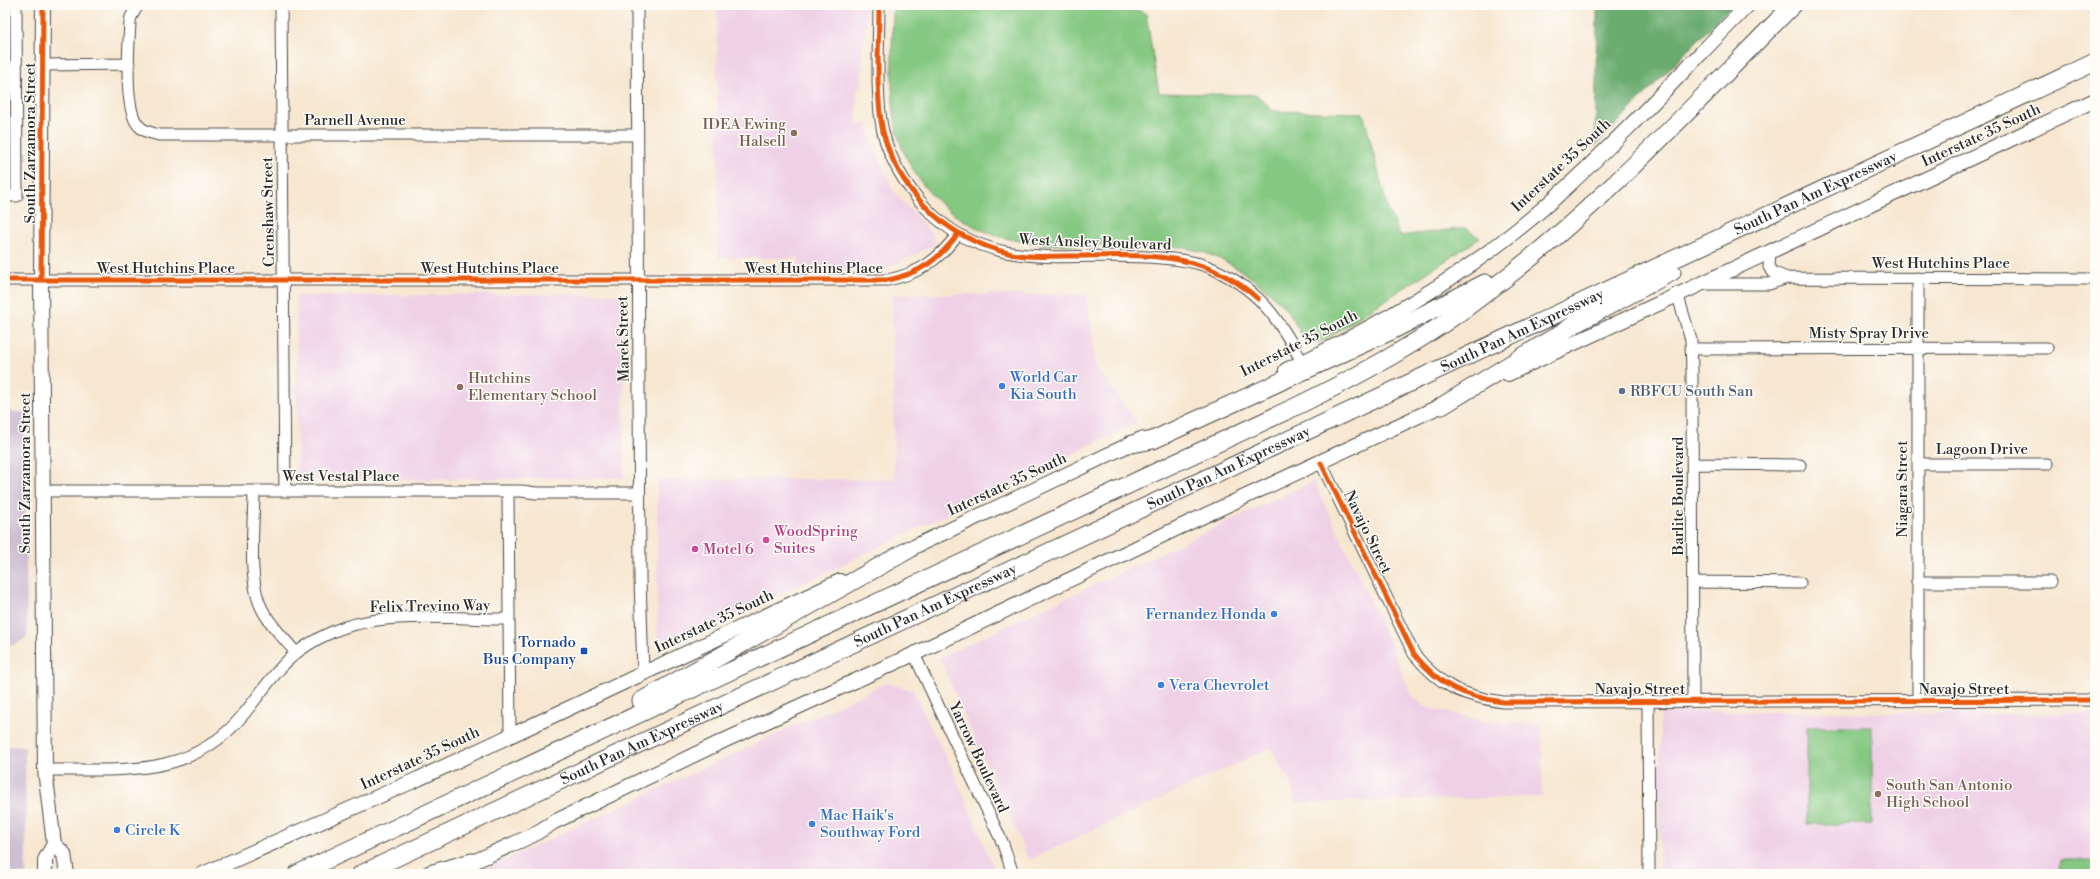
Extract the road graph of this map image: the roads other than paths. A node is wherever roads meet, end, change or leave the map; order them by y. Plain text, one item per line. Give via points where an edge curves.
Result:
1 (16, 5) edge
2 (43, 5) edge
3 (138, 5) edge
4 (281, 5) edge
5 (637, 5) edge
6 (879, 5) edge
7 (1748, 5) edge
8 (1793, 5) edge
9 (2095, 62) edge
10 (129, 64) junction
11 (43, 66) junction
12 (11, 71) edge
13 (2095, 100) edge
14 (282, 135) junction
15 (637, 135) junction
16 (5, 196) edge
17 (1759, 219) junction
18 (958, 234) junction
19 (1556, 237) junction
20 (1770, 252) junction
21 (1787, 278) junction
22 (1918, 278) junction
23 (2095, 278) edge
24 (5, 280) edge
25 (41, 280) junction
26 (283, 280) junction
27 (638, 280) junction
28 (1700, 284) junction
29 (1677, 294) junction
30 (1917, 348) junction
31 (2047, 348) dead end
32 (1691, 349) junction
33 (1302, 362) junction
34 (1442, 406) junction
35 (1132, 444) junction
36 (1321, 463) junction
37 (1693, 464) junction
38 (1918, 464) junction
39 (2047, 464) dead end
40 (1800, 465) dead end
41 (42, 491) junction
42 (254, 491) junction
43 (284, 491) junction
44 (508, 491) junction
45 (639, 493) junction
46 (910, 549) junction
47 (1692, 582) junction
48 (1917, 582) junction
49 (2050, 582) dead end
50 (1800, 583) dead end
51 (509, 619) junction
52 (296, 653) junction
53 (914, 654) junction
54 (643, 673) junction
55 (2095, 700) edge
56 (1648, 701) junction
57 (1693, 701) junction
58 (1918, 701) junction
59 (510, 736) junction
60 (44, 770) junction
61 (460, 798) junction
62 (54, 844) junction
63 (472, 862) junction
64 (45, 874) edge
65 (66, 874) edge
66 (203, 874) edge
67 (297, 874) edge
68 (361, 874) edge
69 (430, 874) edge
70 (448, 874) edge
71 (1013, 874) edge
72 (1649, 874) edge

1 - 12 street
2 - 11 main road, South Zarzamora Street
3 - 10 street, Parnell Avenue via 130,22
4 - 14 street, Crenshaw Street
5 - 15 street, Marek Street
6 - 18 street, West Ansley Boulevard via 880,109 883,132 891,156 915,195 933,215
7 - 33 main road, Interstate 35 South via 1570,183 1506,238 1467,267 1406,306
8 - 19 highway, South Pan Am Expressway via 1606,192
9 - 17 highway, South Pan Am Expressway
10 - 11 street
10 - 14 street, Parnell Avenue via 131,114 140,127 148,132 178,136
11 - 25 main road, South Zarzamora Street
12 - 16 street via 17,196
13 - 20 main road, Interstate 35 South
14 - 15 street, Parnell Avenue
14 - 26 street, Crenshaw Street
15 - 27 street, Marek Street
17 - 34 highway via 1706,254 1577,323
17 - 68 highway, South Pan Am Expressway
18 - 27 street, West Hutchins Place via 937,258 906,276 888,280
18 - 33 street, West Ansley Boulevard via 1013,255 1145,256 1207,266 1247,289 1267,307 1282,325
19 - 35 highway via 1476,289 1391,331 1153,440
19 - 61 highway, South Pan Am Expressway via 1511,275 1454,317 1354,378
20 - 21 street, West Hutchins Place via 1769,267 1774,273
20 - 28 main road, Interstate 35 South
21 - 22 street, West Hutchins Place
21 - 28 street, West Hutchins Place via 1769,284
22 - 23 street, West Hutchins Place
22 - 30 street, Niagara Street
24 - 25 street, West Hutchins Place
25 - 26 street, West Hutchins Place
25 - 41 main road, South Zarzamora Street
26 - 27 street, West Hutchins Place
26 - 43 street, Crenshaw Street
27 - 45 street, Marek Street
28 - 29 main road, Interstate 35 South
29 - 32 street, Barlite Boulevard via 1688,329
29 - 34 main road, Interstate 35 South
30 - 31 street, Misty Spray Drive
30 - 32 street, Misty Spray Drive
30 - 38 street, Niagara Street
32 - 37 street, Barlite Boulevard
33 - 35 main road, Interstate 35 South
34 - 36 main road, Interstate 35 South
35 - 46 main road, Interstate 35 South
36 - 53 main road, Interstate 35 South via 1182,526
36 - 56 street, Navajo Street via 1407,643 1423,666 1450,688 1469,696 1503,702
37 - 40 street
37 - 47 street, Barlite Boulevard
38 - 39 street, Lagoon Drive
38 - 48 street, Niagara Street
41 - 42 street, West Vestal Place
41 - 60 main road, South Zarzamora Street
42 - 43 street, West Vestal Place
42 - 52 street via 254,578 257,594 263,610
43 - 44 street, West Vestal Place
44 - 45 street, West Vestal Place
44 - 51 street
45 - 54 street, Marek Street
46 - 54 main road, Interstate 35 South
46 - 61 highway via 657,692 540,749
47 - 50 street
47 - 57 street, Barlite Boulevard
48 - 49 street
48 - 58 street, Niagara Street
51 - 52 street, Felix Trevino Way via 376,620 349,625 332,632
51 - 59 street
52 - 60 street, Felix Trevino Way via 278,669 234,726 198,752 147,769
53 - 63 main road, Interstate 35 South via 721,742 554,822 533,835
53 - 71 street, Yarrow Boulevard via 1003,844
54 - 59 main road, Interstate 35 South
55 - 58 street, Navajo Street
56 - 57 street, Navajo Street
56 - 72 street
57 - 58 street, Navajo Street
59 - 66 main road, Interstate 35 South
60 - 62 main road, South Zarzamora Street
61 - 67 highway, South Pan Am Expressway
62 - 64 main road via 45,860
62 - 65 main road, South Zarzamora Street via 64,854
63 - 69 highway
63 - 70 main road, Interstate 35 South

